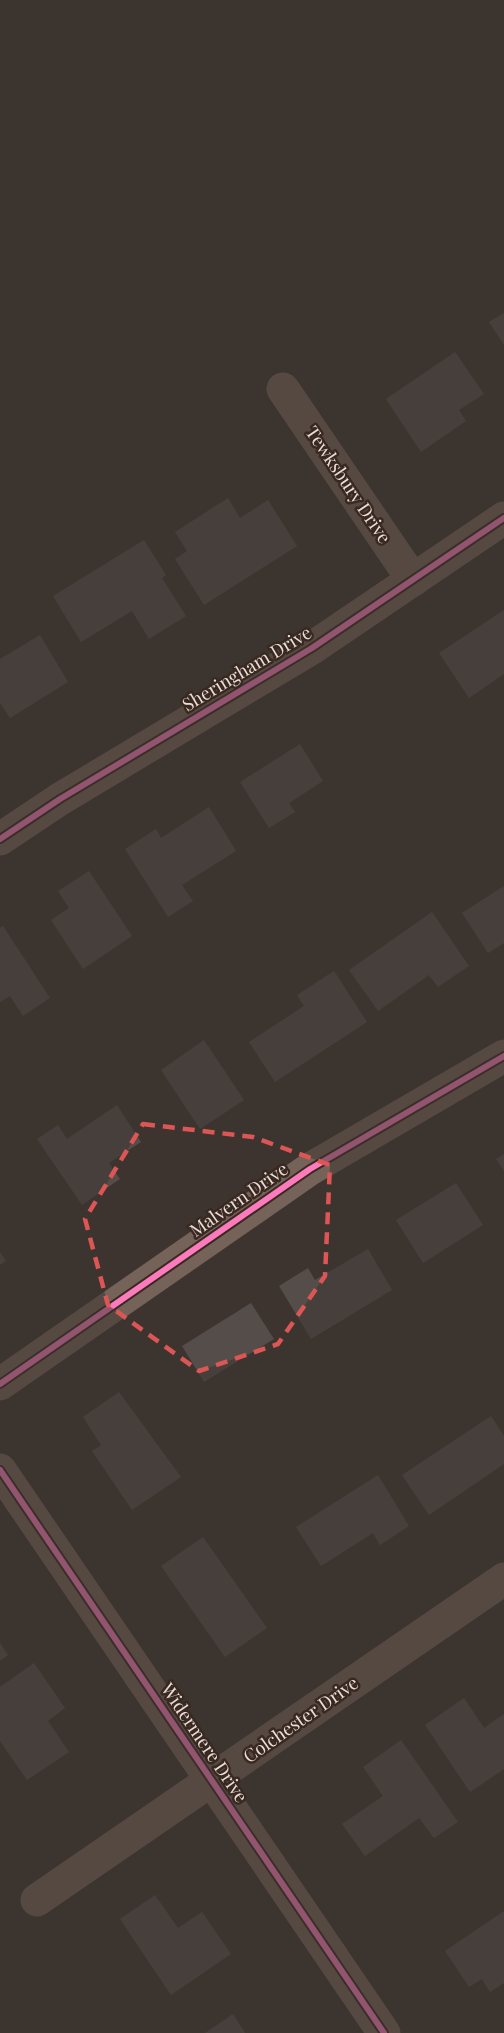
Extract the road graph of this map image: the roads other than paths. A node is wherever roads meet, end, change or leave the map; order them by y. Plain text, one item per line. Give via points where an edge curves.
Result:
1 (283, 389) dead end
2 (504, 518) edge
3 (412, 580) junction
4 (0, 839) edge
5 (504, 1056) edge
6 (0, 1384) edge
7 (0, 1470) edge
8 (504, 1579) edge
9 (212, 1782) junction
10 (37, 1900) dead end
11 (384, 2033) edge

1 - 3 street, Tewksbury Drive
2 - 3 street, Sheringham Drive
3 - 4 street, Sheringham Drive via 312,648
5 - 6 street, Malvern Drive via 310,1169
7 - 9 street, Widermere Drive
8 - 9 street, Colchester Drive
9 - 10 street, Colchester Drive
9 - 11 street, Widermere Drive

